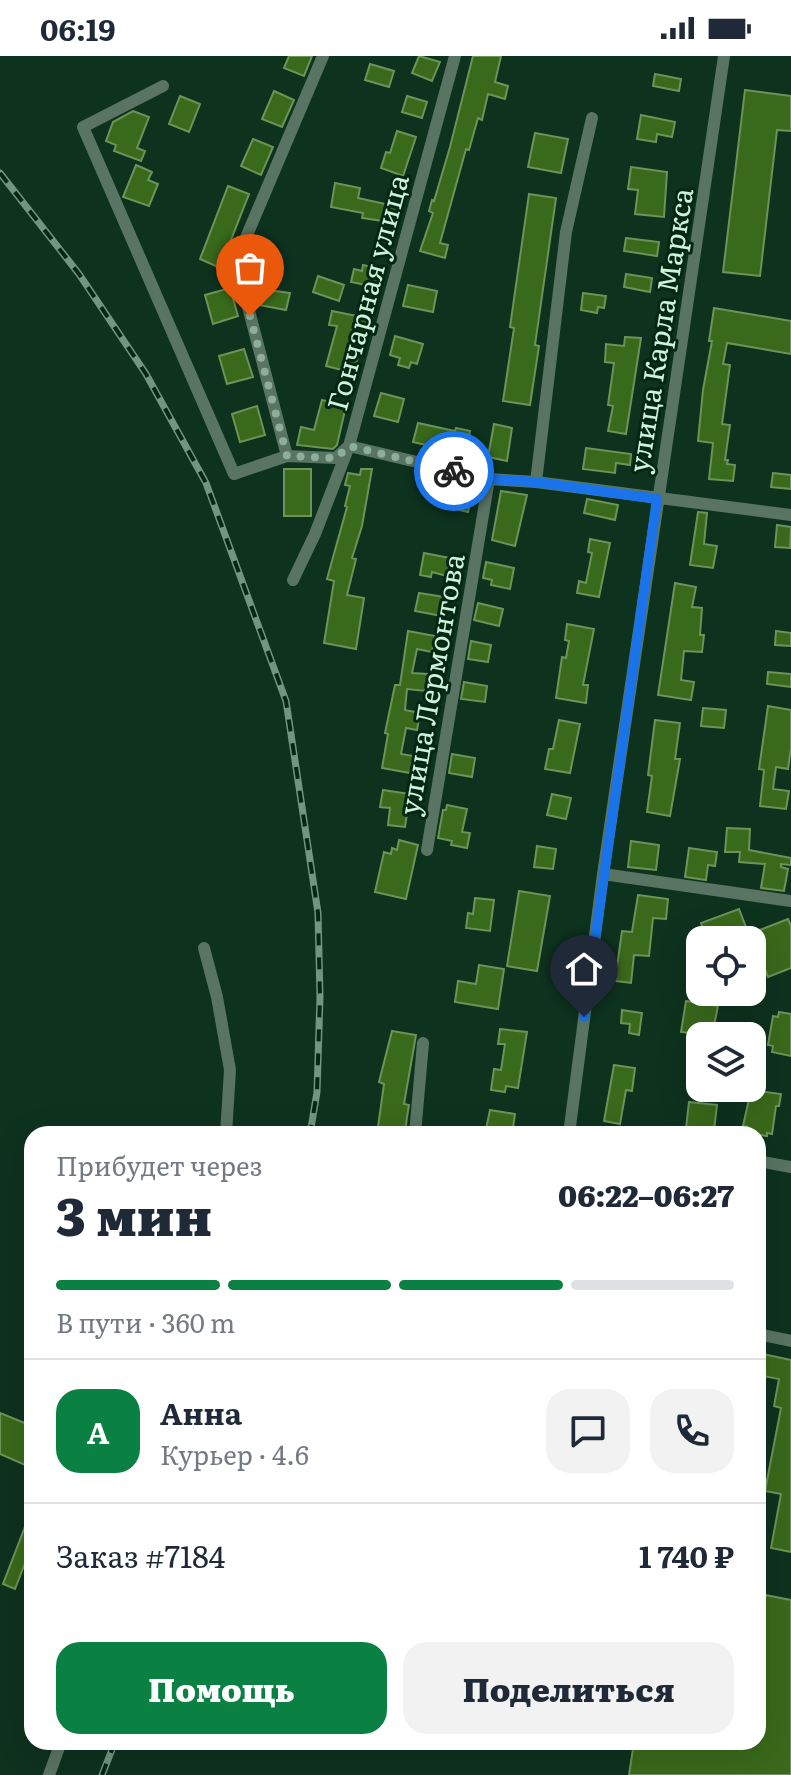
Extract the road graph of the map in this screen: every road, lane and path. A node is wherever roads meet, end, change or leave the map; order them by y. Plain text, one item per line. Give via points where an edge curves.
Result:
1 (323, 56) edge
2 (455, 56) edge
3 (724, 56) edge
4 (163, 86) dead end
5 (592, 118) dead end
6 (349, 446) junction
7 (287, 456) junction
8 (489, 479) junction
9 (536, 482) junction
10 (657, 499) junction
11 (791, 515) edge
12 (293, 580) dead end
13 (427, 850) dead end
14 (603, 874) junction
15 (791, 901) edge
16 (204, 948) dead end
17 (423, 1043) dead end
18 (226, 1126) edge
19 (416, 1126) edge
20 (570, 1126) edge
21 (766, 1162) edge
22 (791, 1167) edge
23 (766, 1336) edge
24 (791, 1341) edge
25 (58, 1750) edge
26 (49, 1775) edge

1 - 7 street via 236,261
2 - 6 street, Гончарная улица
3 - 10 street, улица Карла Маркса
4 - 7 street via 83,127 234,474
5 - 9 street via 566,232
6 - 7 street via 336,458
6 - 8 street
6 - 12 street, Гончарная улица
8 - 9 street
8 - 13 street, улица Лермонтова
9 - 10 street
10 - 11 street
10 - 14 street, улица Карла Маркса
14 - 15 street
14 - 20 street, улица Карла Маркса
16 - 18 street via 230,1070
17 - 19 street
21 - 22 street
23 - 24 street
25 - 26 street

